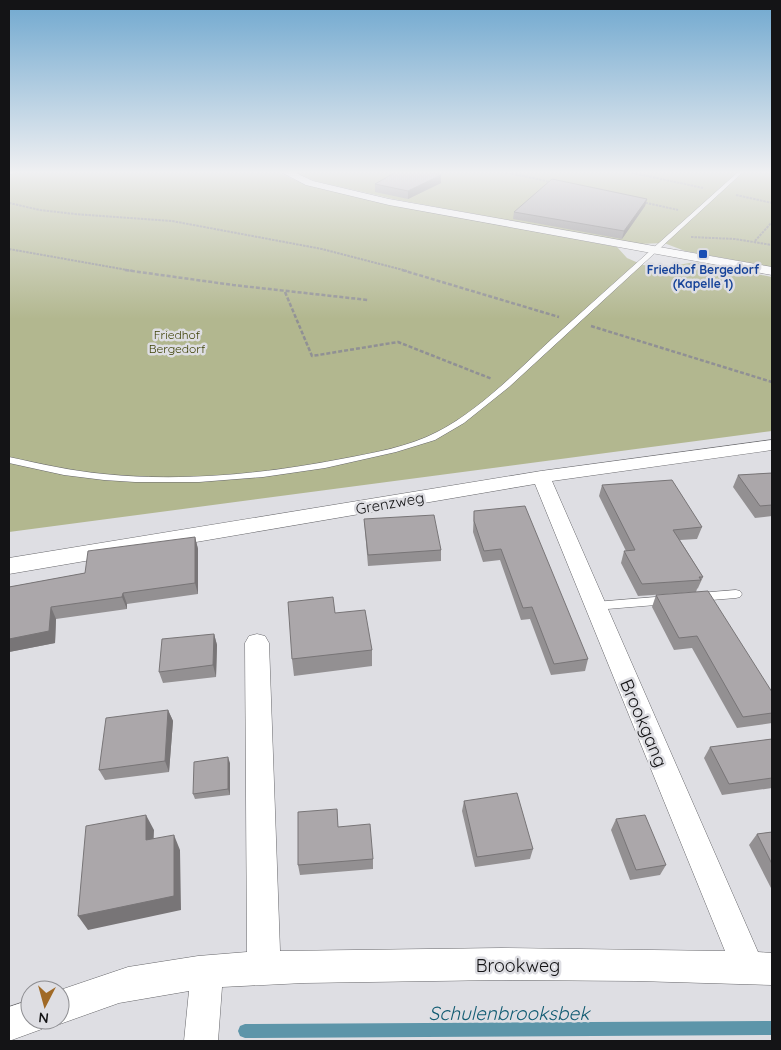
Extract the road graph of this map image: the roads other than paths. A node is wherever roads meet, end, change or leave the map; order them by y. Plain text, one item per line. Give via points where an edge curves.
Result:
1 (495, 221) edge
2 (688, 221) edge
3 (657, 250) junction
4 (772, 271) edge
5 (772, 445) edge
6 (9, 460) edge
7 (541, 477) junction
8 (9, 566) edge
9 (736, 594) dead end
10 (595, 606) junction
11 (257, 644) dead end
12 (264, 968) junction
13 (760, 969) edge
14 (208, 972) junction
15 (70, 1004) edge
16 (200, 1041) edge

1 - 3 street
2 - 3 lane
3 - 4 street
3 - 6 lane via 506,385 471,414 433,437 370,457 274,474 200,479 138,480 72,473
5 - 7 street, Grenzweg
7 - 8 street, Grenzweg
7 - 10 street, Brookgang
9 - 10 lane
10 - 13 street, Brookgang
11 - 12 street
12 - 13 street, Brookweg via 454,964
12 - 14 street, Brookweg
14 - 15 street, Brookweg via 127,984
14 - 16 street

